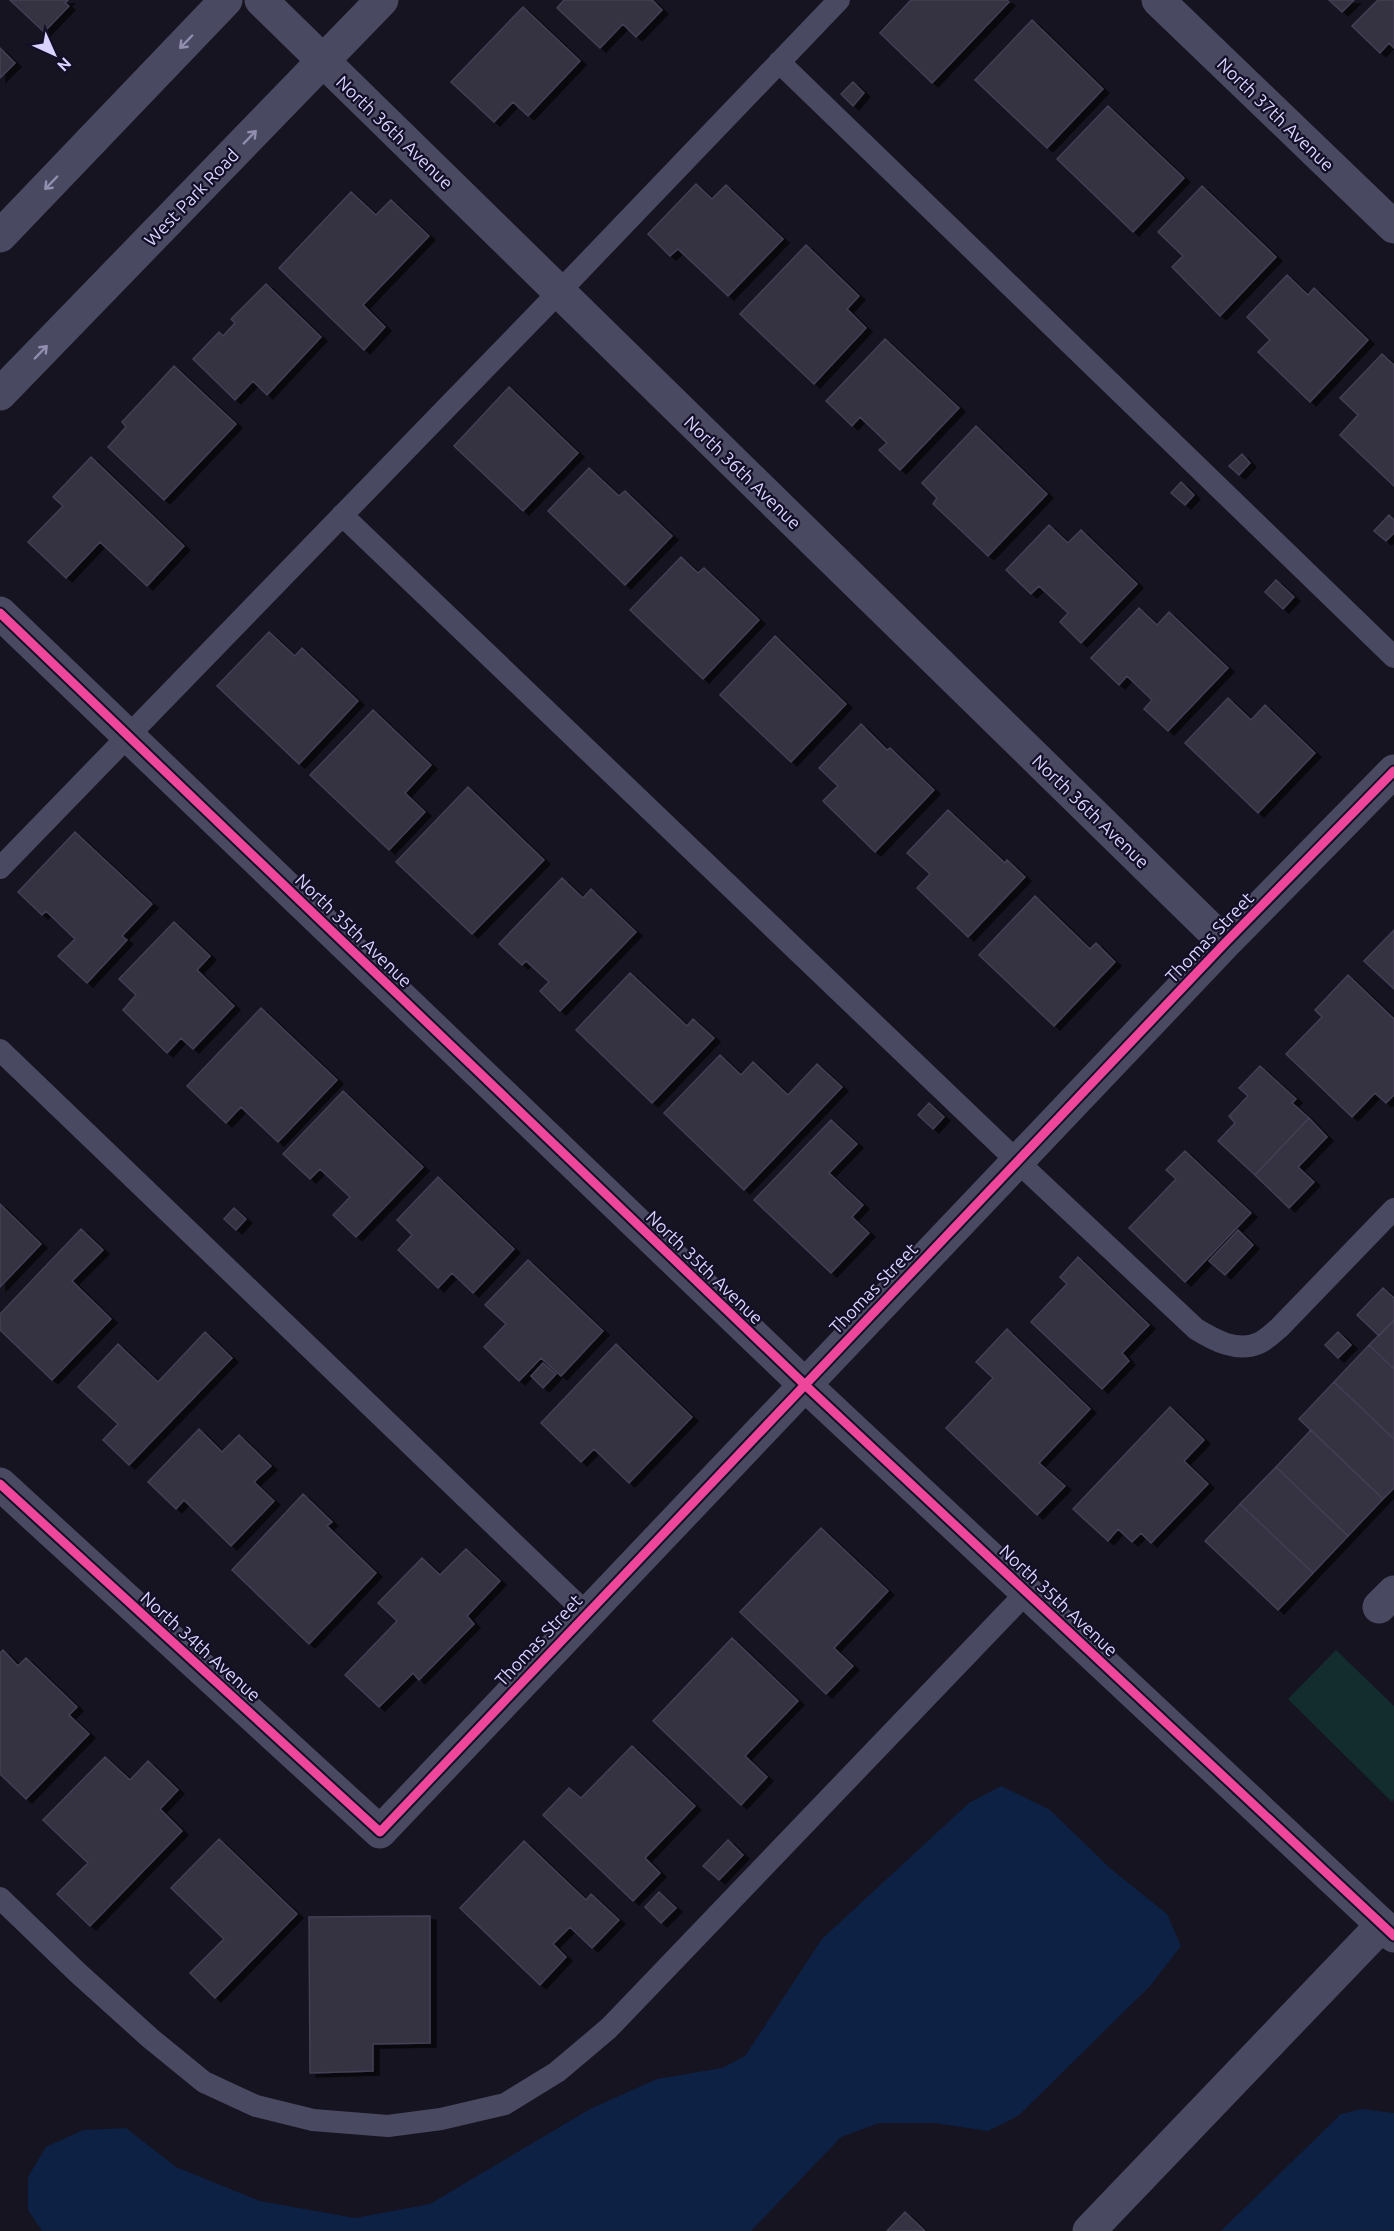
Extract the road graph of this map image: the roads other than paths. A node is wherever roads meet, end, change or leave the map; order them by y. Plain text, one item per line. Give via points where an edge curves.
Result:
1 (226, 0) edge
2 (261, 0) edge
3 (382, 0) edge
4 (838, 0) edge
5 (1158, 0) edge
6 (324, 61) junction
7 (779, 62) junction
8 (1394, 227) edge
9 (0, 236) edge
10 (559, 292) junction
11 (0, 394) edge
12 (342, 515) junction
13 (0, 614) edge
14 (1394, 657) edge
15 (128, 736) junction
16 (1394, 771) edge
17 (0, 868) edge
18 (1225, 943) junction
19 (0, 1050) edge
20 (1017, 1161) junction
21 (1394, 1209) edge
22 (804, 1384) junction
23 (0, 1484) edge
24 (1027, 1592) junction
25 (586, 1613) junction
26 (380, 1832) joint
27 (0, 1898) edge
28 (1388, 1931) edge
29 (1089, 2231) edge

1 -> 9 street
2 - 6 street, North 36th Avenue
3 - 6 street, West Park Road
4 - 7 lane
5 - 8 street, North 37th Avenue
6 - 10 street, North 36th Avenue
11 -> 6 street, West Park Road
7 - 10 lane
7 - 14 lane
10 - 12 lane
10 - 18 street, North 36th Avenue
12 - 15 lane
12 - 20 lane
13 - 15 street, North 35th Avenue
15 - 17 lane
15 - 22 street, North 35th Avenue
16 - 18 street, Thomas Street
18 - 20 street, Thomas Street
19 - 25 lane
20 - 21 lane via 1196,1329 1219,1343 1241,1346 1258,1344 1279,1328
20 - 22 street, Thomas Street
22 - 24 street, North 35th Avenue
22 - 25 street, Thomas Street
23 - 26 street, North 34th Avenue
24 - 27 lane via 609,2028 558,2072 505,2104 388,2126 314,2120 256,2106 204,2082 150,2038
24 - 28 street, North 35th Avenue
25 - 26 street, Thomas Street
28 - 29 street

